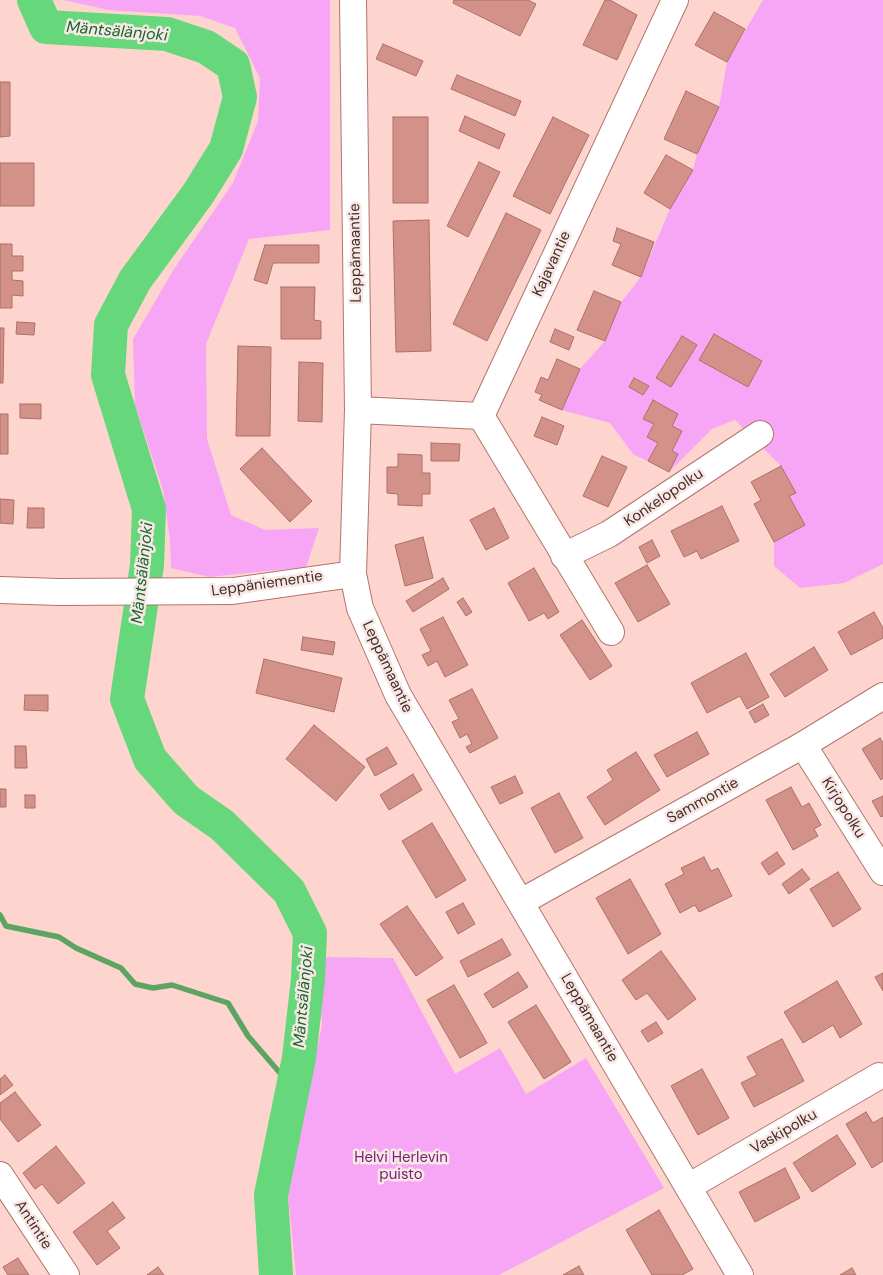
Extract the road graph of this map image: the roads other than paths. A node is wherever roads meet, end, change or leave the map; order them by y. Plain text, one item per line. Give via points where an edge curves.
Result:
1 (353, 0) edge
2 (675, 0) edge
3 (358, 410) junction
4 (480, 416) junction
5 (760, 434) dead end
6 (564, 556) junction
7 (353, 574) junction
8 (0, 590) edge
9 (611, 632) dead end
10 (883, 696) edge
11 (803, 745) junction
12 (883, 872) edge
13 (521, 902) junction
14 (879, 1076) dead end
15 (0, 1175) edge
16 (688, 1187) junction
17 (66, 1275) edge
18 (740, 1275) edge

1 - 3 street, Leppämaantie
2 - 4 street, Kajavantie
3 - 4 street
3 - 7 street, Leppämaantie
4 - 6 street
5 - 6 street, Konkelopolku via 609,534
6 - 9 street
7 - 8 street, Leppäniementie via 198,593
7 - 13 street, Leppämaantie via 360,608 398,695
10 - 11 street, Sammontie
11 - 12 street, Kirjopolku
11 - 13 street, Sammontie
13 - 16 street, Leppämaantie
14 - 16 street, Vaskipolku
15 - 17 street, Antintie
16 - 18 street, Leppämaantie

